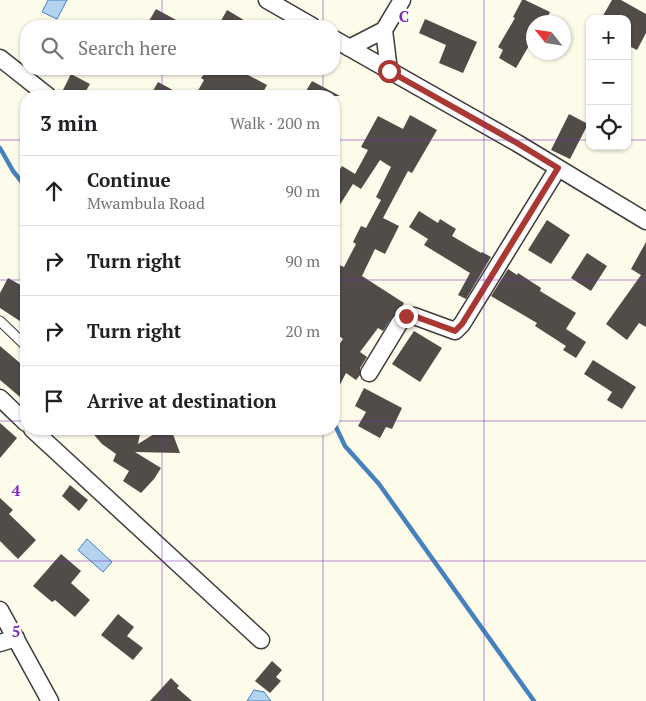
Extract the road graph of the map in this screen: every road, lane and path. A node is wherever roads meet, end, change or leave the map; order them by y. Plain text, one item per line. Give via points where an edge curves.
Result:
1 (267, 0) edge
2 (402, 0) edge
3 (302, 20) edge
4 (384, 30) junction
5 (340, 43) edge
6 (349, 48) junction
7 (0, 58) edge
8 (389, 71) junction
9 (20, 74) edge
10 (21, 75) edge
11 (40, 90) edge
12 (558, 168) junction
13 (646, 222) edge
14 (0, 322) edge
15 (20, 340) edge
16 (369, 373) dead end
17 (0, 398) edge
18 (20, 417) edge
19 (39, 435) edge
20 (0, 610) edge
21 (16, 638) junction
22 (261, 640) dead end
23 (0, 643) edge
24 (50, 701) edge

1 - 3 street
2 - 4 street
4 - 6 street
4 - 8 street
5 - 6 street
6 - 8 street
7 - 9 street
8 - 12 street
10 - 11 street
12 - 13 street
12 - 16 street via 462,324 455,331 406,316
14 - 15 lane
17 - 18 street
19 - 22 street
20 - 21 street
21 - 23 street
21 - 24 street

